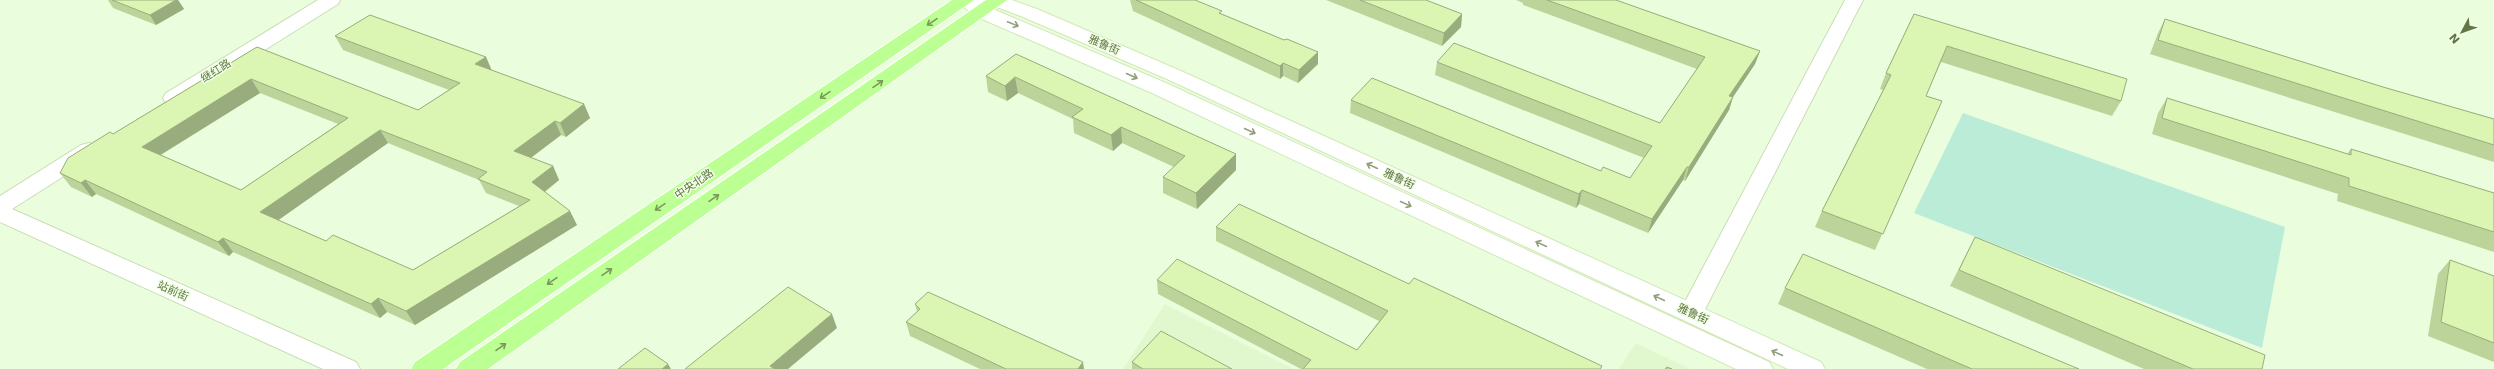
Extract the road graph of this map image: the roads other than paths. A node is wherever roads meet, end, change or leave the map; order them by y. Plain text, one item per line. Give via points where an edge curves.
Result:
1 (331, 0) edge
2 (1854, 0) edge
3 (981, 2) edge
4 (154, 110) edge
5 (107, 139) edge
6 (0, 206) edge
7 (0, 213) edge
8 (1691, 313) junction
9 (347, 369) edge
10 (424, 369) edge
11 (469, 369) edge
12 (1760, 369) edge
13 (1812, 369) edge

1 - 4 main road, 继红路
2 - 8 main road
8 -> 3 main road, 雅鲁街 via 1174,75
3 -> 10 main road, 中央北路
11 -> 3 main road, 中央北路
3 -> 12 main road, 雅鲁街
5 - 6 main road
7 - 9 main road, 站前街
13 -> 8 main road, 雅鲁街

